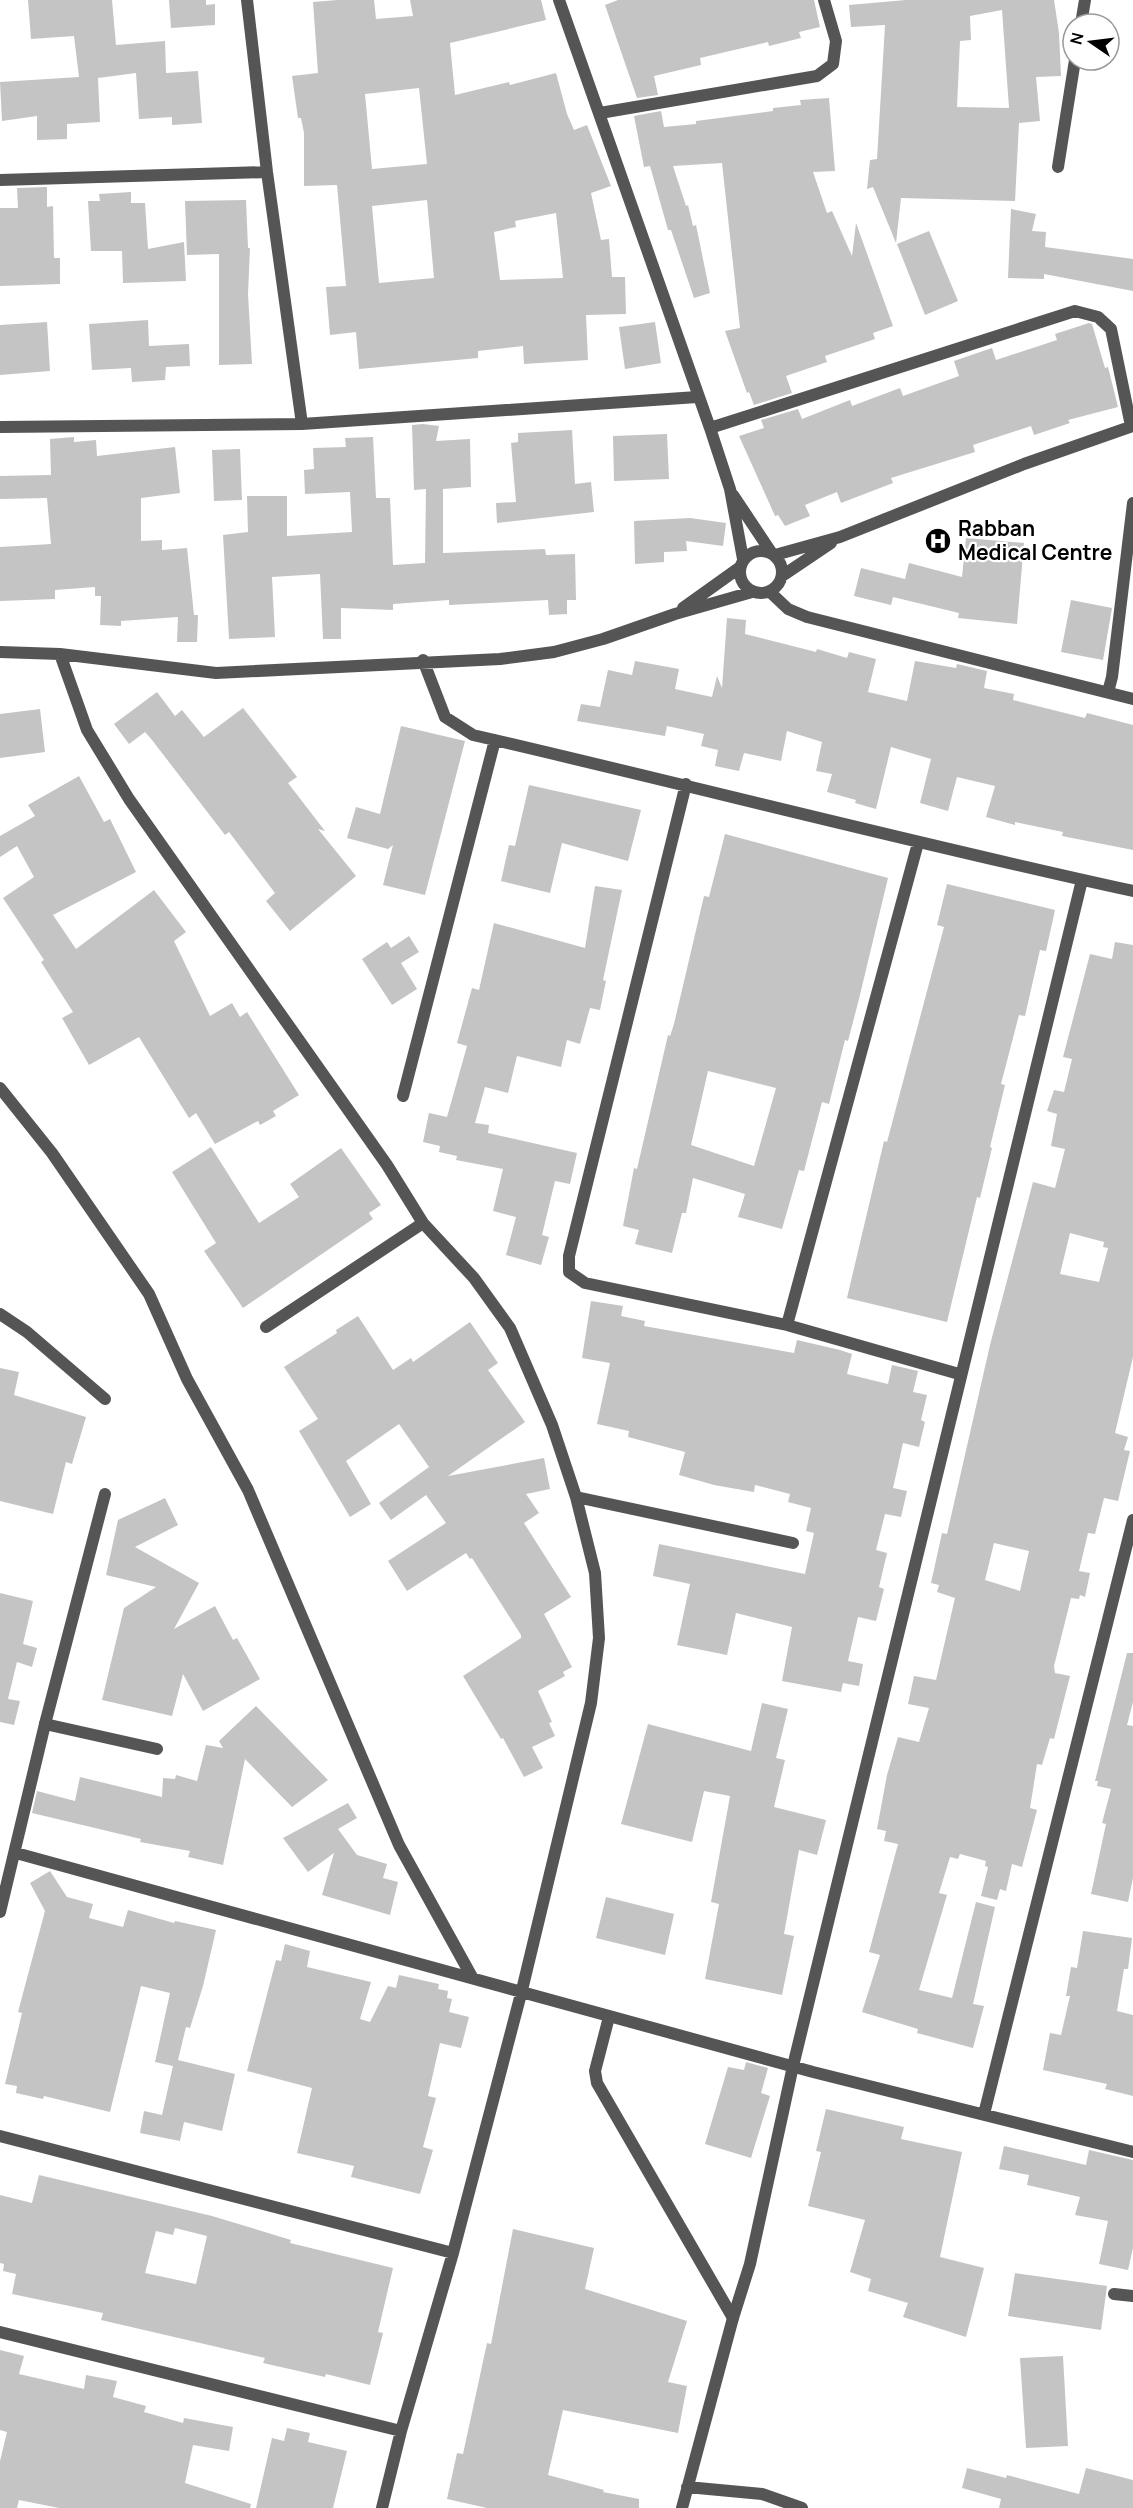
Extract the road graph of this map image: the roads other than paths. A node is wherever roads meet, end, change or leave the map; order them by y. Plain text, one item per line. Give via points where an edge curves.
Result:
1 (247, 0) edge
2 (559, 0) edge
3 (824, 0) edge
4 (1073, 72) edge
5 (600, 113) junction
6 (1058, 167) dead end
7 (267, 172) junction
8 (0, 180) edge
9 (697, 397) junction
10 (302, 424) junction
11 (1132, 426) edge
12 (0, 427) edge
13 (710, 428) junction
14 (729, 489) junction
15 (1133, 503) edge
16 (840, 537) junction
17 (773, 554) junction
18 (741, 563) junction
19 (782, 576) junction
20 (752, 592) junction
21 (770, 592) junction
22 (675, 614) junction
23 (0, 652) edge
24 (60, 654) junction
25 (423, 660) junction
26 (1108, 692) junction
27 (1133, 699) edge
28 (495, 740) junction
29 (686, 784) junction
30 (918, 843) junction
31 (1082, 880) junction
32 (1133, 891) edge
33 (0, 1088) edge
34 (403, 1096) dead end
35 (423, 1224) junction
36 (0, 1314) edge
37 (787, 1325) junction
38 (266, 1326) dead end
39 (959, 1374) junction
40 (105, 1399) dead end
41 (105, 1494) dead end
42 (576, 1497) junction
43 (1133, 1520) edge
44 (793, 1542) dead end
45 (45, 1724) junction
46 (157, 1749) dead end
47 (15, 1853) junction
48 (0, 1912) edge
49 (472, 1977) junction
50 (522, 1990) junction
51 (609, 2017) junction
52 (793, 2066) junction
53 (984, 2114) junction
54 (0, 2136) edge
55 (1133, 2151) edge
56 (453, 2253) junction
57 (1114, 2294) dead end
58 (1133, 2295) edge
59 (733, 2318) junction
60 (0, 2332) edge
61 (400, 2431) junction
62 (687, 2487) junction
63 (382, 2508) edge
64 (682, 2508) edge
65 (802, 2508) edge

1 - 7 street
2 - 5 street
3 - 5 street via 836,41 833,64 817,76
4 - 6 street
5 - 9 street
7 - 8 street
7 - 10 street
9 - 10 street
9 - 13 street
10 - 12 street
11 - 13 street via 1111,329 1098,317 1075,311
11 - 16 street
13 - 14 street
14 - 17 street
14 - 18 street
15 - 26 street
16 - 17 street
16 - 19 street
17 - 18 street via 751,552
17 - 19 street via 782,568
18 - 20 street via 740,578
18 - 22 street
19 - 21 street
20 - 21 street
20 - 22 street
21 - 26 street via 788,609 807,617
22 - 25 street via 554,652
23 - 24 street
24 - 25 street via 216,672
24 - 35 street via 87,730 129,799 387,1165
25 - 28 street via 445,717 473,735
26 - 27 street
28 - 29 street
28 - 34 street
29 - 30 street
29 - 37 street via 569,1256 569,1272 585,1283
30 - 31 street
30 - 37 street
31 - 32 street
31 - 39 street
33 - 49 street via 52,1153 148,1294 187,1379 248,1490 399,1845
35 - 38 street
35 - 42 street via 474,1278 510,1328 552,1425
36 - 40 street
37 - 39 street
39 - 52 street
41 - 45 street
42 - 44 street
42 - 50 street via 596,1573 599,1638 591,1703
43 - 53 street
45 - 46 street
45 - 47 street
47 - 48 street
47 - 49 street
49 - 50 street
50 - 51 street
50 - 56 street
51 - 52 street
51 - 59 street via 595,2071 597,2083
52 - 53 street
52 - 59 street via 750,2264
53 - 55 street
54 - 56 street
56 - 61 street
57 - 58 street
59 - 62 street
60 - 61 street
61 - 63 street
62 - 64 street
62 - 65 street via 762,2494

